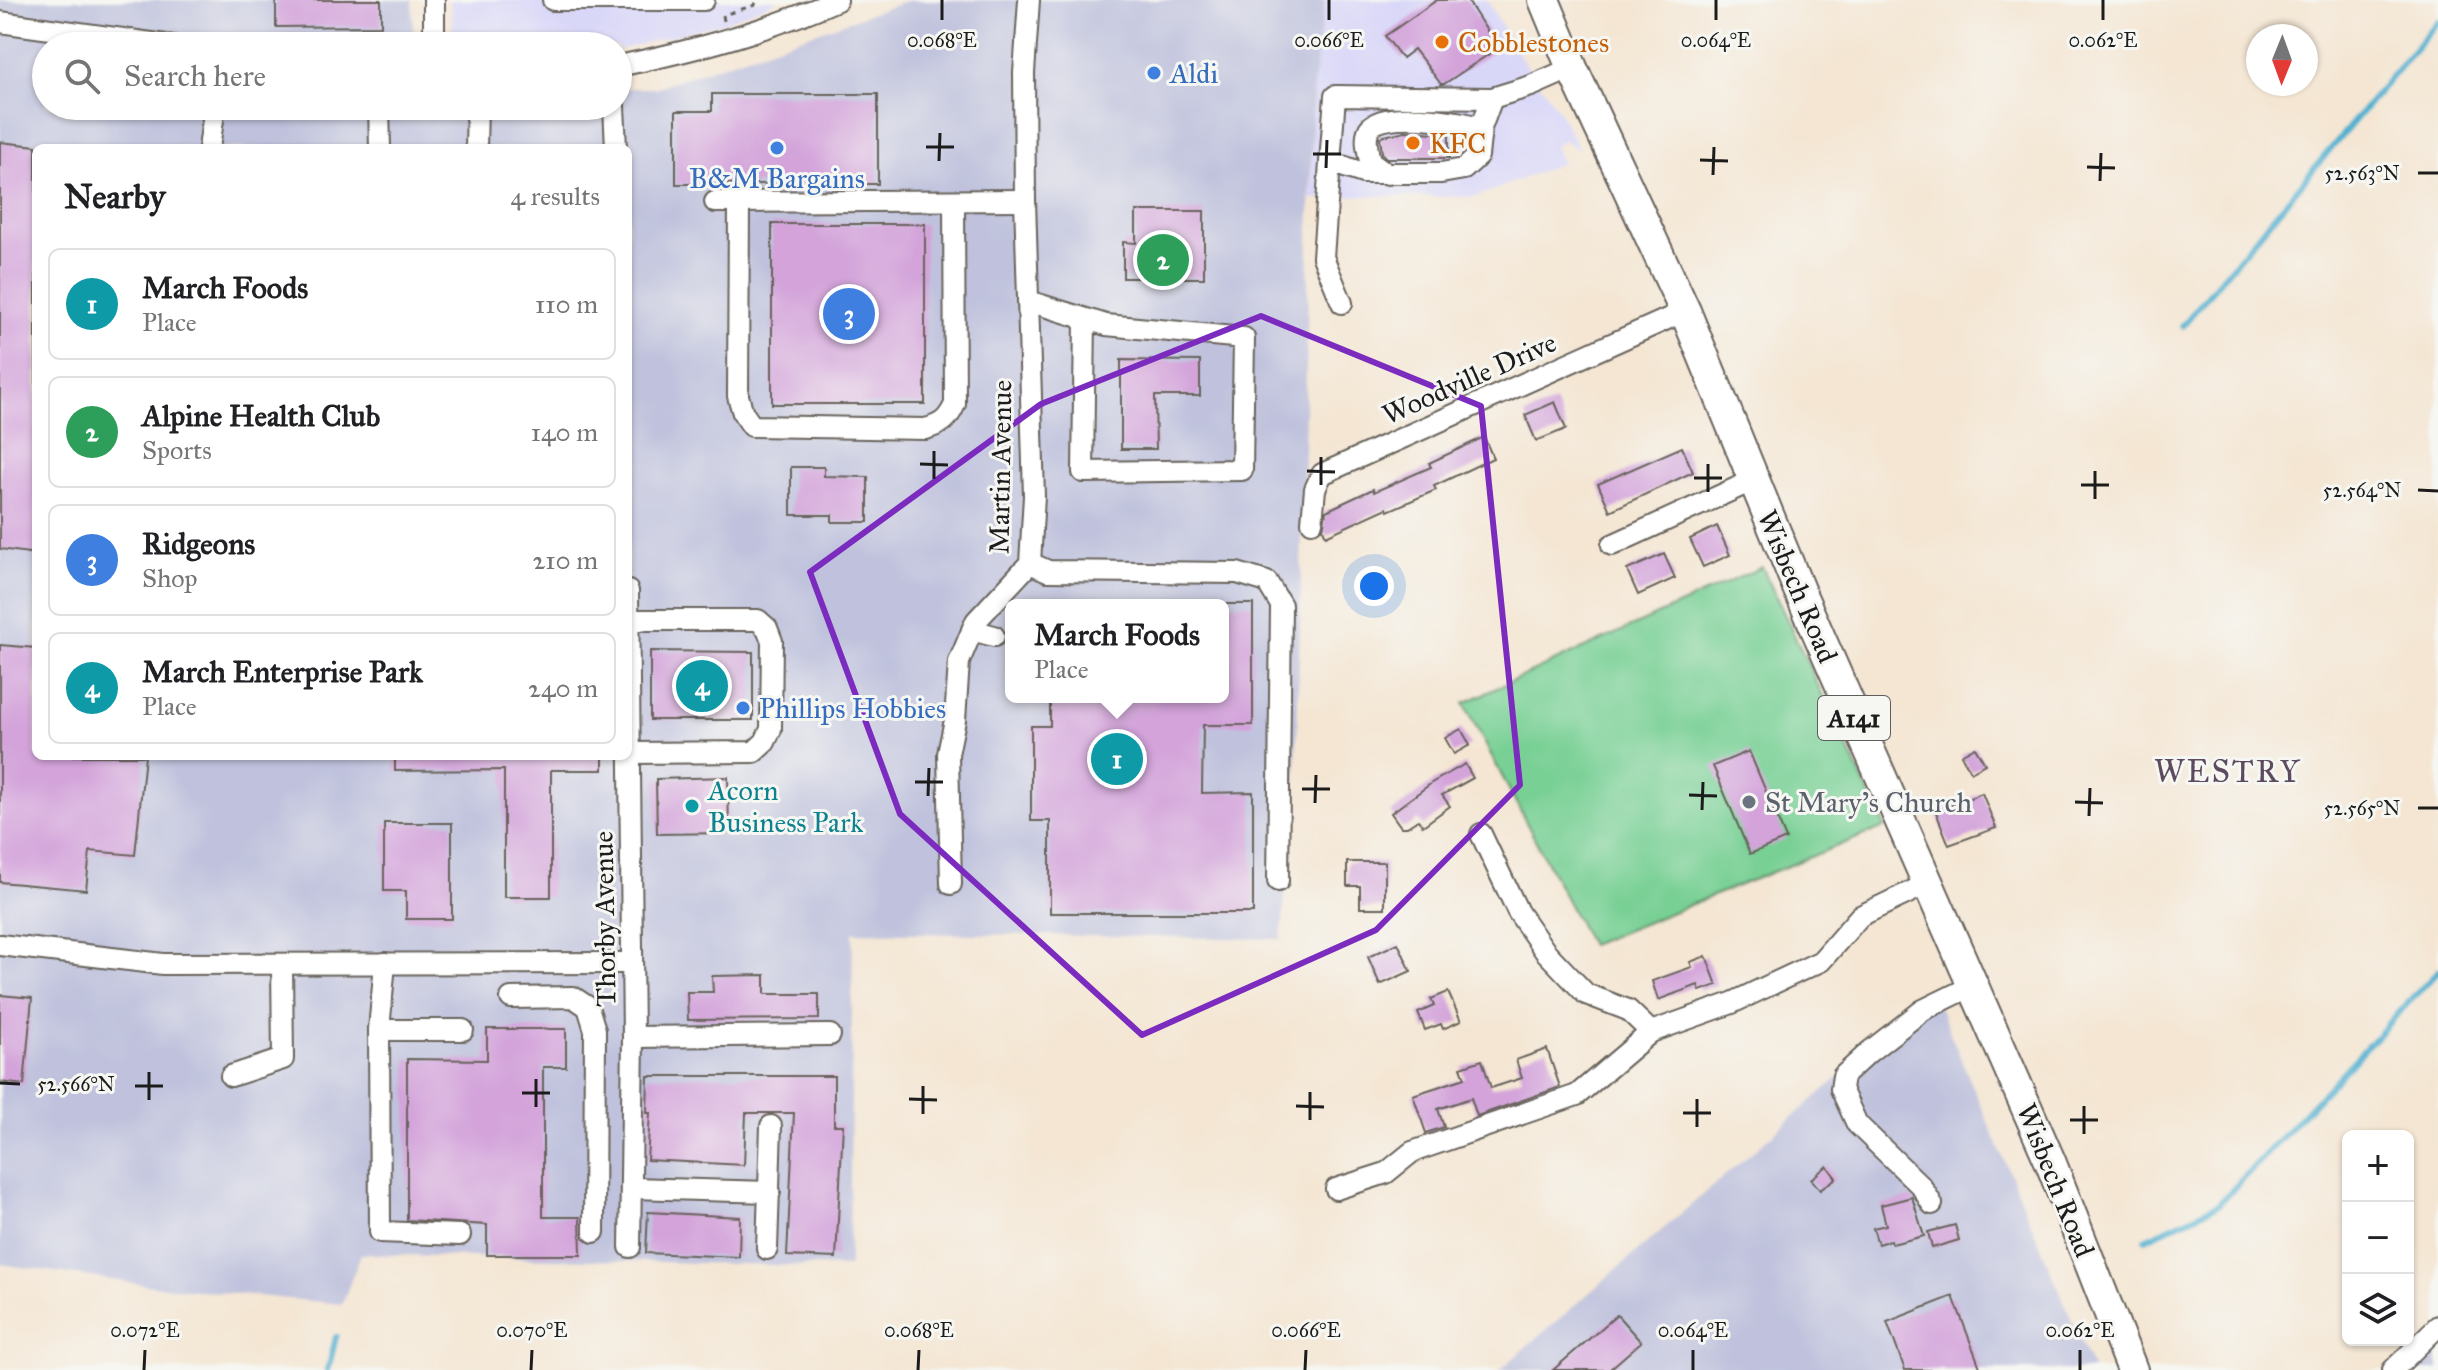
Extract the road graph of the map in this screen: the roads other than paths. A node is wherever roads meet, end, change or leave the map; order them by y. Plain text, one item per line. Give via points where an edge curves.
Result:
1 (434, 0) edge
2 (553, 0) edge
3 (704, 0) edge
4 (837, 0) edge
5 (1015, 0) edge
6 (1029, 0) edge
7 (1544, 0) edge
8 (0, 22) edge
9 (1027, 26) junction
10 (72, 32) edge
11 (434, 32) edge
12 (632, 63) edge
13 (1572, 68) junction
14 (1492, 98) junction
15 (213, 120) edge
16 (379, 120) edge
17 (477, 120) edge
18 (615, 120) edge
19 (1481, 128) junction
20 (210, 144) edge
21 (380, 144) edge
22 (476, 144) edge
23 (616, 144) edge
24 (1330, 162) junction
25 (1388, 174) junction
26 (1025, 200) junction
27 (954, 201) junction
28 (715, 202) dead end
29 (739, 202) junction
30 (1028, 301) junction
31 (1342, 303) dead end
32 (1685, 311) junction
33 (1085, 319) junction
34 (1754, 480) junction
35 (1312, 522) dead end
36 (1612, 545) dead end
37 (1030, 563) junction
38 (632, 620) edge
39 (972, 630) junction
40 (994, 636) dead end
41 (632, 753) edge
42 (630, 760) edge
43 (1481, 834) dead end
44 (1278, 881) dead end
45 (951, 884) dead end
46 (1927, 884) junction
47 (0, 945) edge
48 (385, 963) junction
49 (552, 963) junction
50 (632, 963) junction
51 (282, 964) junction
52 (1972, 986) junction
53 (551, 997) junction
54 (511, 998) dead end
55 (379, 1030) junction
56 (463, 1030) dead end
57 (1651, 1032) junction
58 (830, 1035) dead end
59 (633, 1037) junction
60 (231, 1076) dead end
61 (771, 1126) dead end
62 (632, 1188) junction
63 (1336, 1189) dead end
64 (770, 1192) junction
65 (1932, 1204) dead end
66 (594, 1232) dead end
67 (460, 1235) dead end
68 (630, 1247) dead end
69 (767, 1249) dead end
70 (2438, 1326) edge
71 (2132, 1370) edge
72 (2393, 1370) edge

1 - 11 street
2 - 3 street
4 - 12 street via 761,30
5 - 9 street, Martin Avenue
6 - 9 street, Martin Avenue
7 - 13 highway, A141
8 - 10 street
9 - 26 street, Martin Avenue
13 - 14 street
13 - 32 highway, Wisbech Road / A141
14 - 19 street
14 - 24 street via 1335,96
15 - 20 street
16 - 21 street
17 - 22 street
18 - 23 street
19 - 25 street via 1478,156 1464,169
19 - 25 street via 1448,119 1380,119 1369,129 1367,142 1370,161
24 - 25 street via 1363,173
24 - 31 street via 1323,257
26 - 27 street
26 - 30 street, Martin Avenue
27 - 29 street
27 - 29 street via 955,404 949,418 925,429 752,426 738,396
28 - 29 street
30 - 33 street
30 - 37 street, Martin Avenue via 1034,496
32 - 34 highway, Wisbech Road / A141
32 - 35 street, Woodville Drive via 1322,474
33 - 33 street via 1244,338 1242,470 1083,472
34 - 36 street
34 - 46 highway, Wisbech Road / A141
37 - 39 street, Martin Avenue
37 - 44 street via 1048,571 1237,573 1267,582 1281,605
38 - 41 street via 758,620 772,641 771,729 754,752
39 - 40 street
39 - 45 street, Martin Avenue via 959,662 948,754
42 - 50 street, Thorby Avenue
43 - 57 street via 1518,912 1545,951 1586,994 1628,1010
46 - 52 highway, Wisbech Road / A141
46 - 57 street via 1860,916 1821,961 1732,1003
47 - 51 street via 163,964
48 - 49 street
48 - 51 street
48 - 55 street
49 - 50 street
49 - 53 street
50 - 59 street, Thorby Avenue
51 - 60 street via 283,1059
52 - 65 street via 1923,1010 1843,1076 1841,1089 1857,1124 1921,1186
52 - 71 highway, Wisbech Road / A141 via 2050,1161
53 - 54 street
53 - 66 street via 573,997 588,1007 595,1030
55 - 56 street
55 - 67 street via 380,1232
57 - 63 street via 1577,1095 1412,1152 1386,1173
58 - 59 street
59 - 62 street, Thorby Avenue
61 - 64 street
62 - 64 street
62 - 68 street, Thorby Avenue
64 - 69 street
70 - 72 street

